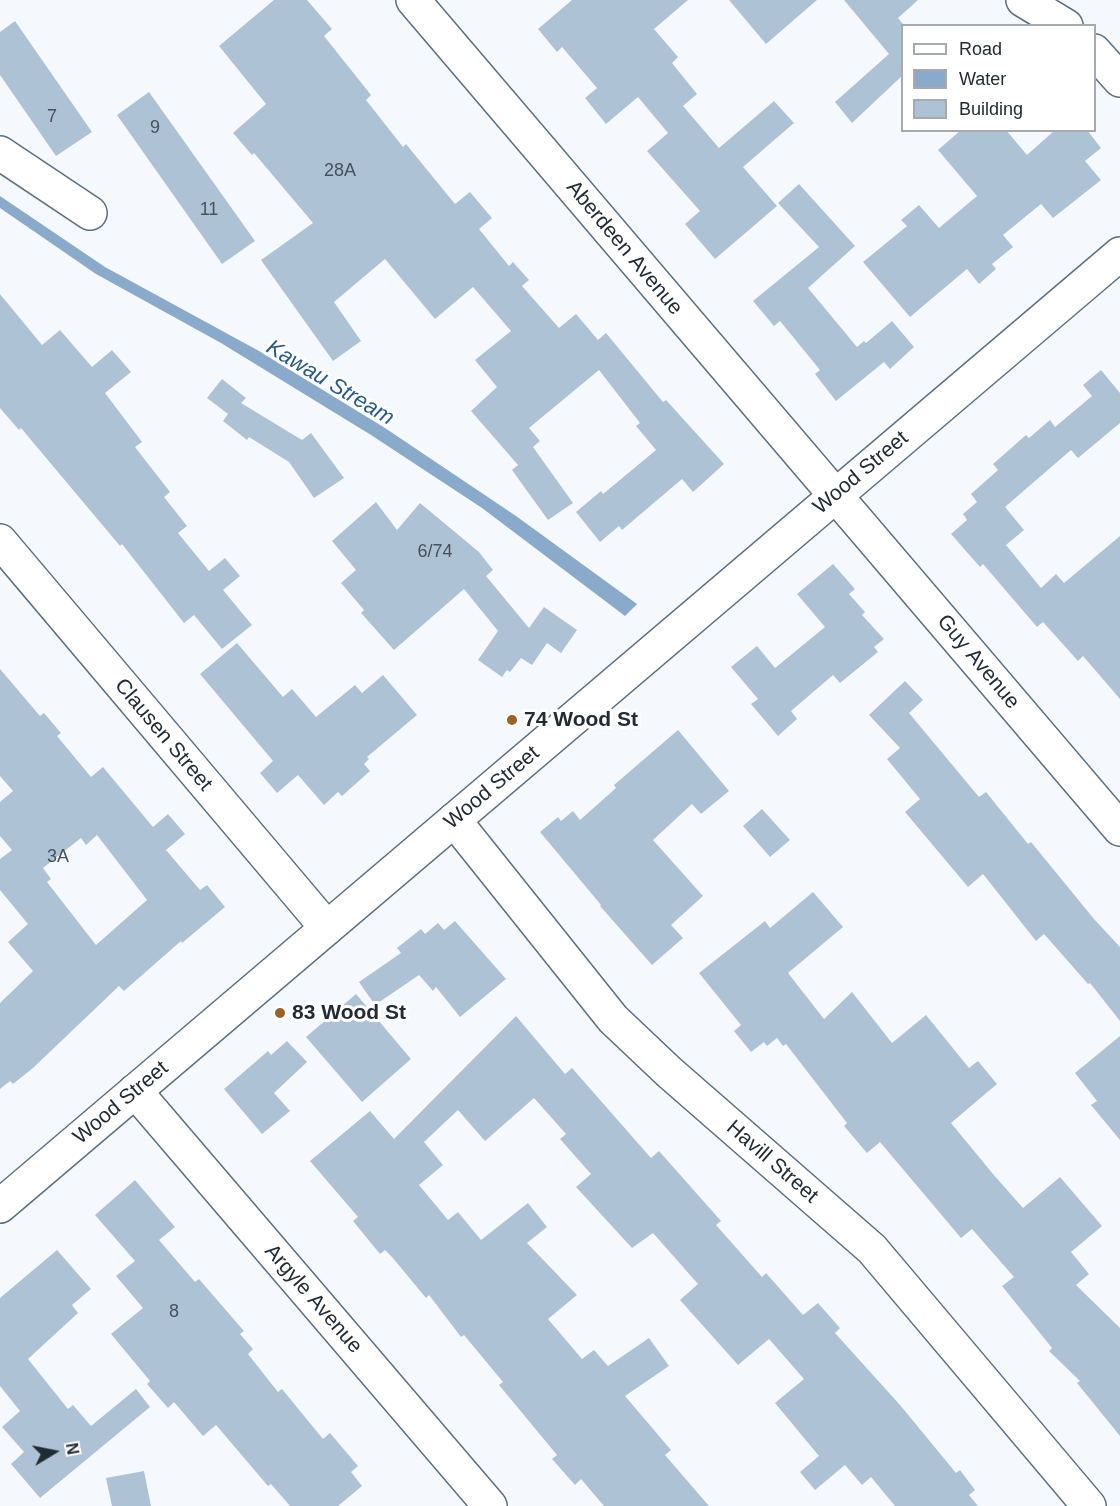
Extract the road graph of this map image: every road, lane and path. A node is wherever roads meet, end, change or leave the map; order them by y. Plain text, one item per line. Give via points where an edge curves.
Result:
1 (413, 0) edge
2 (1023, 0) edge
3 (1063, 24) edge
4 (1096, 52) edge
5 (1120, 80) edge
6 (0, 153) edge
7 (90, 213) dead end
8 (1120, 254) edge
9 (835, 495) junction
10 (0, 541) edge
11 (454, 820) junction
12 (1120, 829) edge
13 (327, 928) junction
14 (135, 1091) junction
15 (0, 1206) edge
16 (490, 1506) edge
17 (1089, 1506) edge

1 - 9 street, Aberdeen Avenue
2 - 3 street
4 - 5 street
6 - 7 street
8 - 9 street, Wood Street
9 - 11 street, Wood Street
9 - 12 street, Guy Avenue
10 - 13 street, Clausen Street
11 - 13 street, Wood Street
11 - 17 street, Havill Street via 613,1018 669,1072 872,1249
13 - 14 street, Wood Street
14 - 15 street, Wood Street
14 - 16 street, Argyle Avenue

